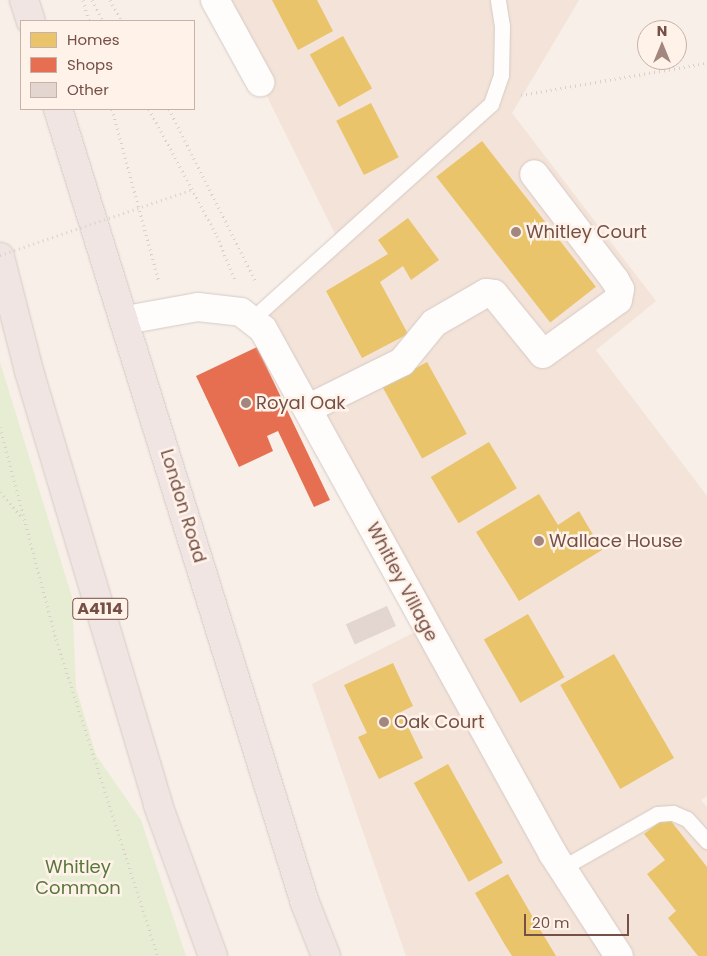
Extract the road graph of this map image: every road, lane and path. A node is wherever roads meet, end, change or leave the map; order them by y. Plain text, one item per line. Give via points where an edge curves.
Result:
1 (24, 0) edge
2 (83, 0) edge
3 (110, 0) edge
4 (215, 0) edge
5 (498, 0) edge
6 (93, 2) edge
7 (30, 20) edge
8 (88, 20) edge
9 (102, 20) edge
10 (121, 20) edge
11 (707, 63) edge
12 (260, 82) dead end
13 (496, 94) junction
14 (58, 110) edge
15 (112, 110) edge
16 (150, 110) edge
17 (169, 110) edge
18 (534, 174) dead end
19 (191, 190) junction
20 (216, 236) dead end
21 (0, 256) edge
22 (168, 313) junction
23 (259, 313) junction
24 (126, 320) junction
25 (309, 408) junction
26 (0, 427) edge
27 (0, 492) edge
28 (21, 516) junction
29 (707, 841) edge
30 (562, 868) junction
31 (306, 903) junction
32 (158, 956) edge
33 (213, 956) edge
34 (326, 956) edge
35 (337, 956) edge
36 (619, 956) edge

1 - 7 highway
2 - 8 path
3 - 10 path
4 - 12 street
5 - 13 lane via 502,56
6 - 9 path
11 - 13 path via 528,96
13 - 23 lane via 491,104
14 - 24 highway, London Road
15 - 22 path
16 - 19 path
17 - 23 path
18 - 25 street via 615,280 620,290 618,300 543,354 494,294 486,293 434,323 402,362
19 - 20 path
19 - 21 path, bridge
21 - 33 highway, A4114 via 29,371 158,805
22 - 23 street, Whitley Village via 198,307
22 - 24 street, Whitley Village
23 - 25 street, Whitley Village via 263,329
24 - 31 highway, London Road
25 - 30 street, Whitley Village via 425,626
26 - 28 path
27 - 28 path
28 - 32 path via 112,820
29 - 30 lane via 687,819 673,813 657,814
30 - 36 street, Whitley Village
31 - 34 highway, London Road
31 - 35 highway, London Road

